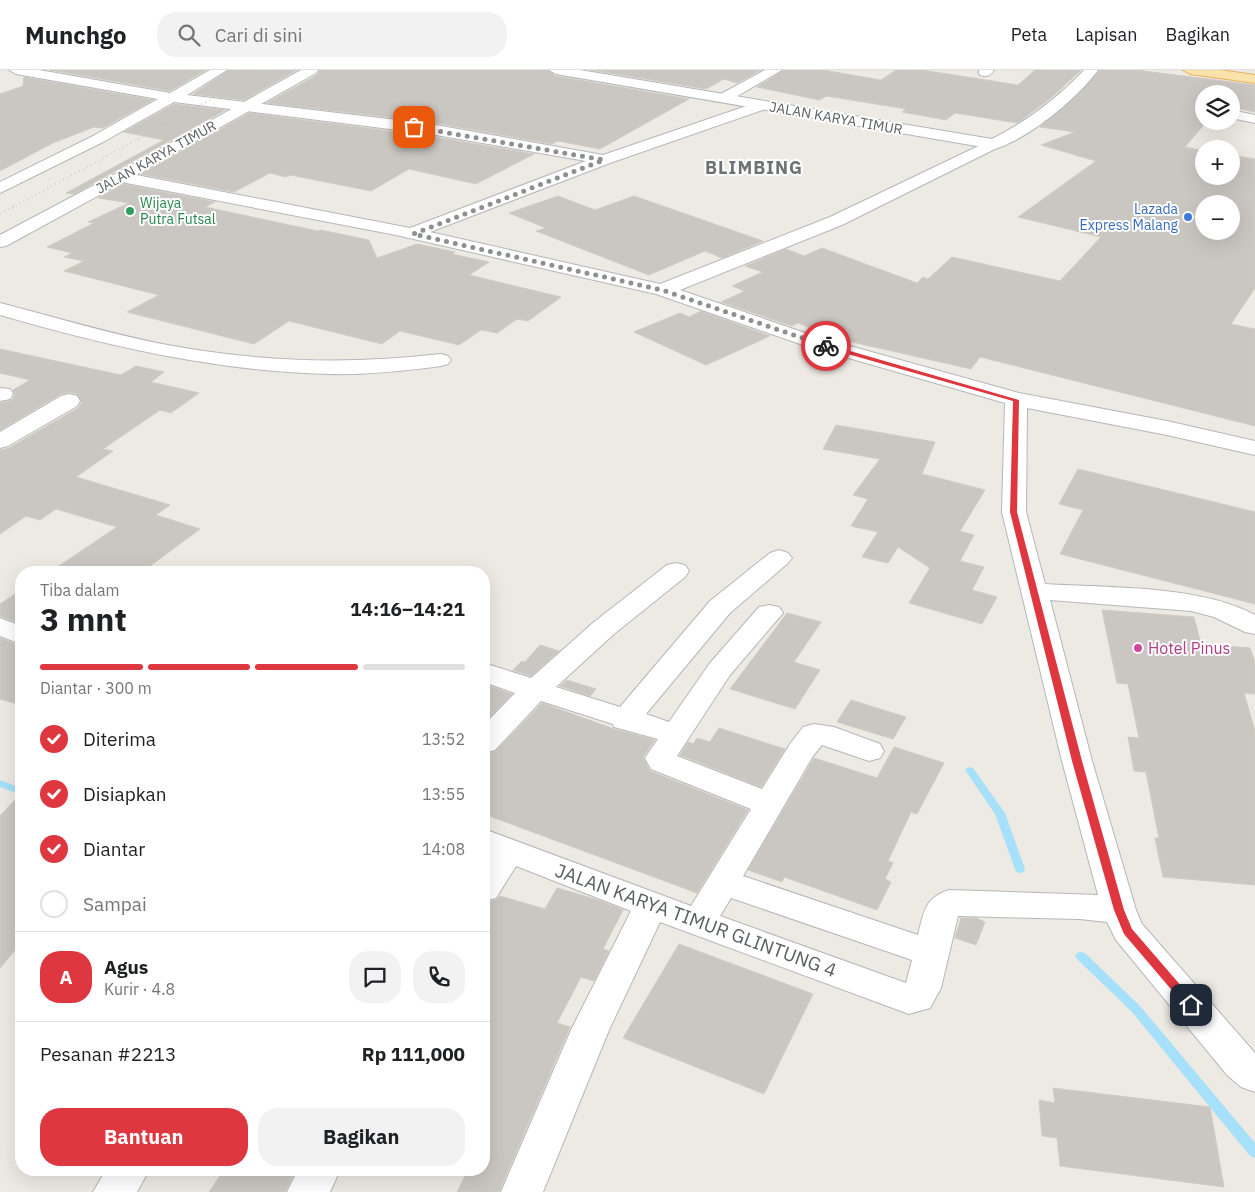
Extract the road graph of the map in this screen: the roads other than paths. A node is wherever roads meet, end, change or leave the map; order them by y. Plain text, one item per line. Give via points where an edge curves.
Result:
1 (220, 70) edge
2 (311, 70) edge
3 (774, 70) edge
4 (1091, 70) edge
5 (1191, 70) edge
6 (567, 71) edge
7 (43, 72) edge
8 (15, 73) edge
9 (1255, 79) edge
10 (170, 97) junction
11 (724, 98) junction
12 (763, 105) junction
13 (245, 107) junction
14 (1240, 116) edge
15 (1255, 119) edge
16 (994, 144) junction
17 (604, 160) junction
18 (122, 178) junction
19 (0, 188) edge
20 (413, 234) junction
21 (0, 242) edge
22 (662, 290) junction
23 (0, 309) edge
24 (441, 360) dead end
25 (1016, 400) junction
26 (69, 401) dead end
27 (0, 441) edge
28 (1255, 448) edge
29 (779, 558) dead end
30 (676, 571) dead end
31 (1034, 592) junction
32 (769, 613) dead end
33 (0, 626) edge
34 (1255, 626) edge
35 (15, 633) edge
36 (490, 674) edge
37 (535, 690) junction
38 (625, 720) junction
39 (676, 734) junction
40 (490, 737) edge
41 (869, 751) dead end
42 (770, 804) junction
43 (496, 845) edge
44 (490, 867) edge
45 (723, 882) junction
46 (651, 905) junction
47 (1119, 910) junction
48 (699, 922) junction
49 (931, 953) junction
50 (1255, 1076) edge
51 (125, 1176) edge
52 (317, 1176) edge
53 (528, 1190) edge
54 (114, 1192) edge
55 (308, 1192) edge

1 - 10 street
2 - 13 street, JALAN KARYA TIMUR
3 - 11 street
4 - 16 street via 1070,94 1043,116
5 - 9 main road
6 - 11 street, JALAN KARYA TIMUR
7 - 8 street
7 - 10 street
10 - 13 street
10 - 19 street via 98,139
11 - 12 street, JALAN KARYA TIMUR
12 - 16 street, JALAN KARYA TIMUR
12 - 17 street
13 - 17 street via 430,129
13 - 18 street, JALAN KARYA TIMUR
14 - 15 street
16 - 22 street via 836,221
17 - 20 street
18 - 20 street
18 - 21 street, JALAN KARYA TIMUR
20 - 22 street
22 - 25 street via 807,340
23 - 24 street via 139,345 259,365 344,369
25 - 28 street
25 - 31 street via 1014,512
26 - 27 street
29 - 38 street via 720,607
30 - 37 street via 604,628
31 - 34 street via 1164,599 1208,606 1236,615
31 - 47 street
32 - 39 street via 720,669
33 - 35 street
36 - 37 street
37 - 38 street
37 - 40 street
38 - 39 street
39 - 42 street via 660,758 662,762
41 - 42 street via 823,734 814,734
42 - 45 street
43 - 44 street
43 - 46 street, JALAN KARYA TIMUR GLINTUNG 4
45 - 48 street
45 - 49 street
46 - 48 street, JALAN KARYA TIMUR GLINTUNG 4
46 - 53 street via 590,1030
47 - 49 street via 949,903 942,909
47 - 50 street via 1128,931 1241,1064
48 - 49 street, JALAN KARYA TIMUR GLINTUNG 4 via 908,1000 920,994
51 - 54 street
52 - 55 street

